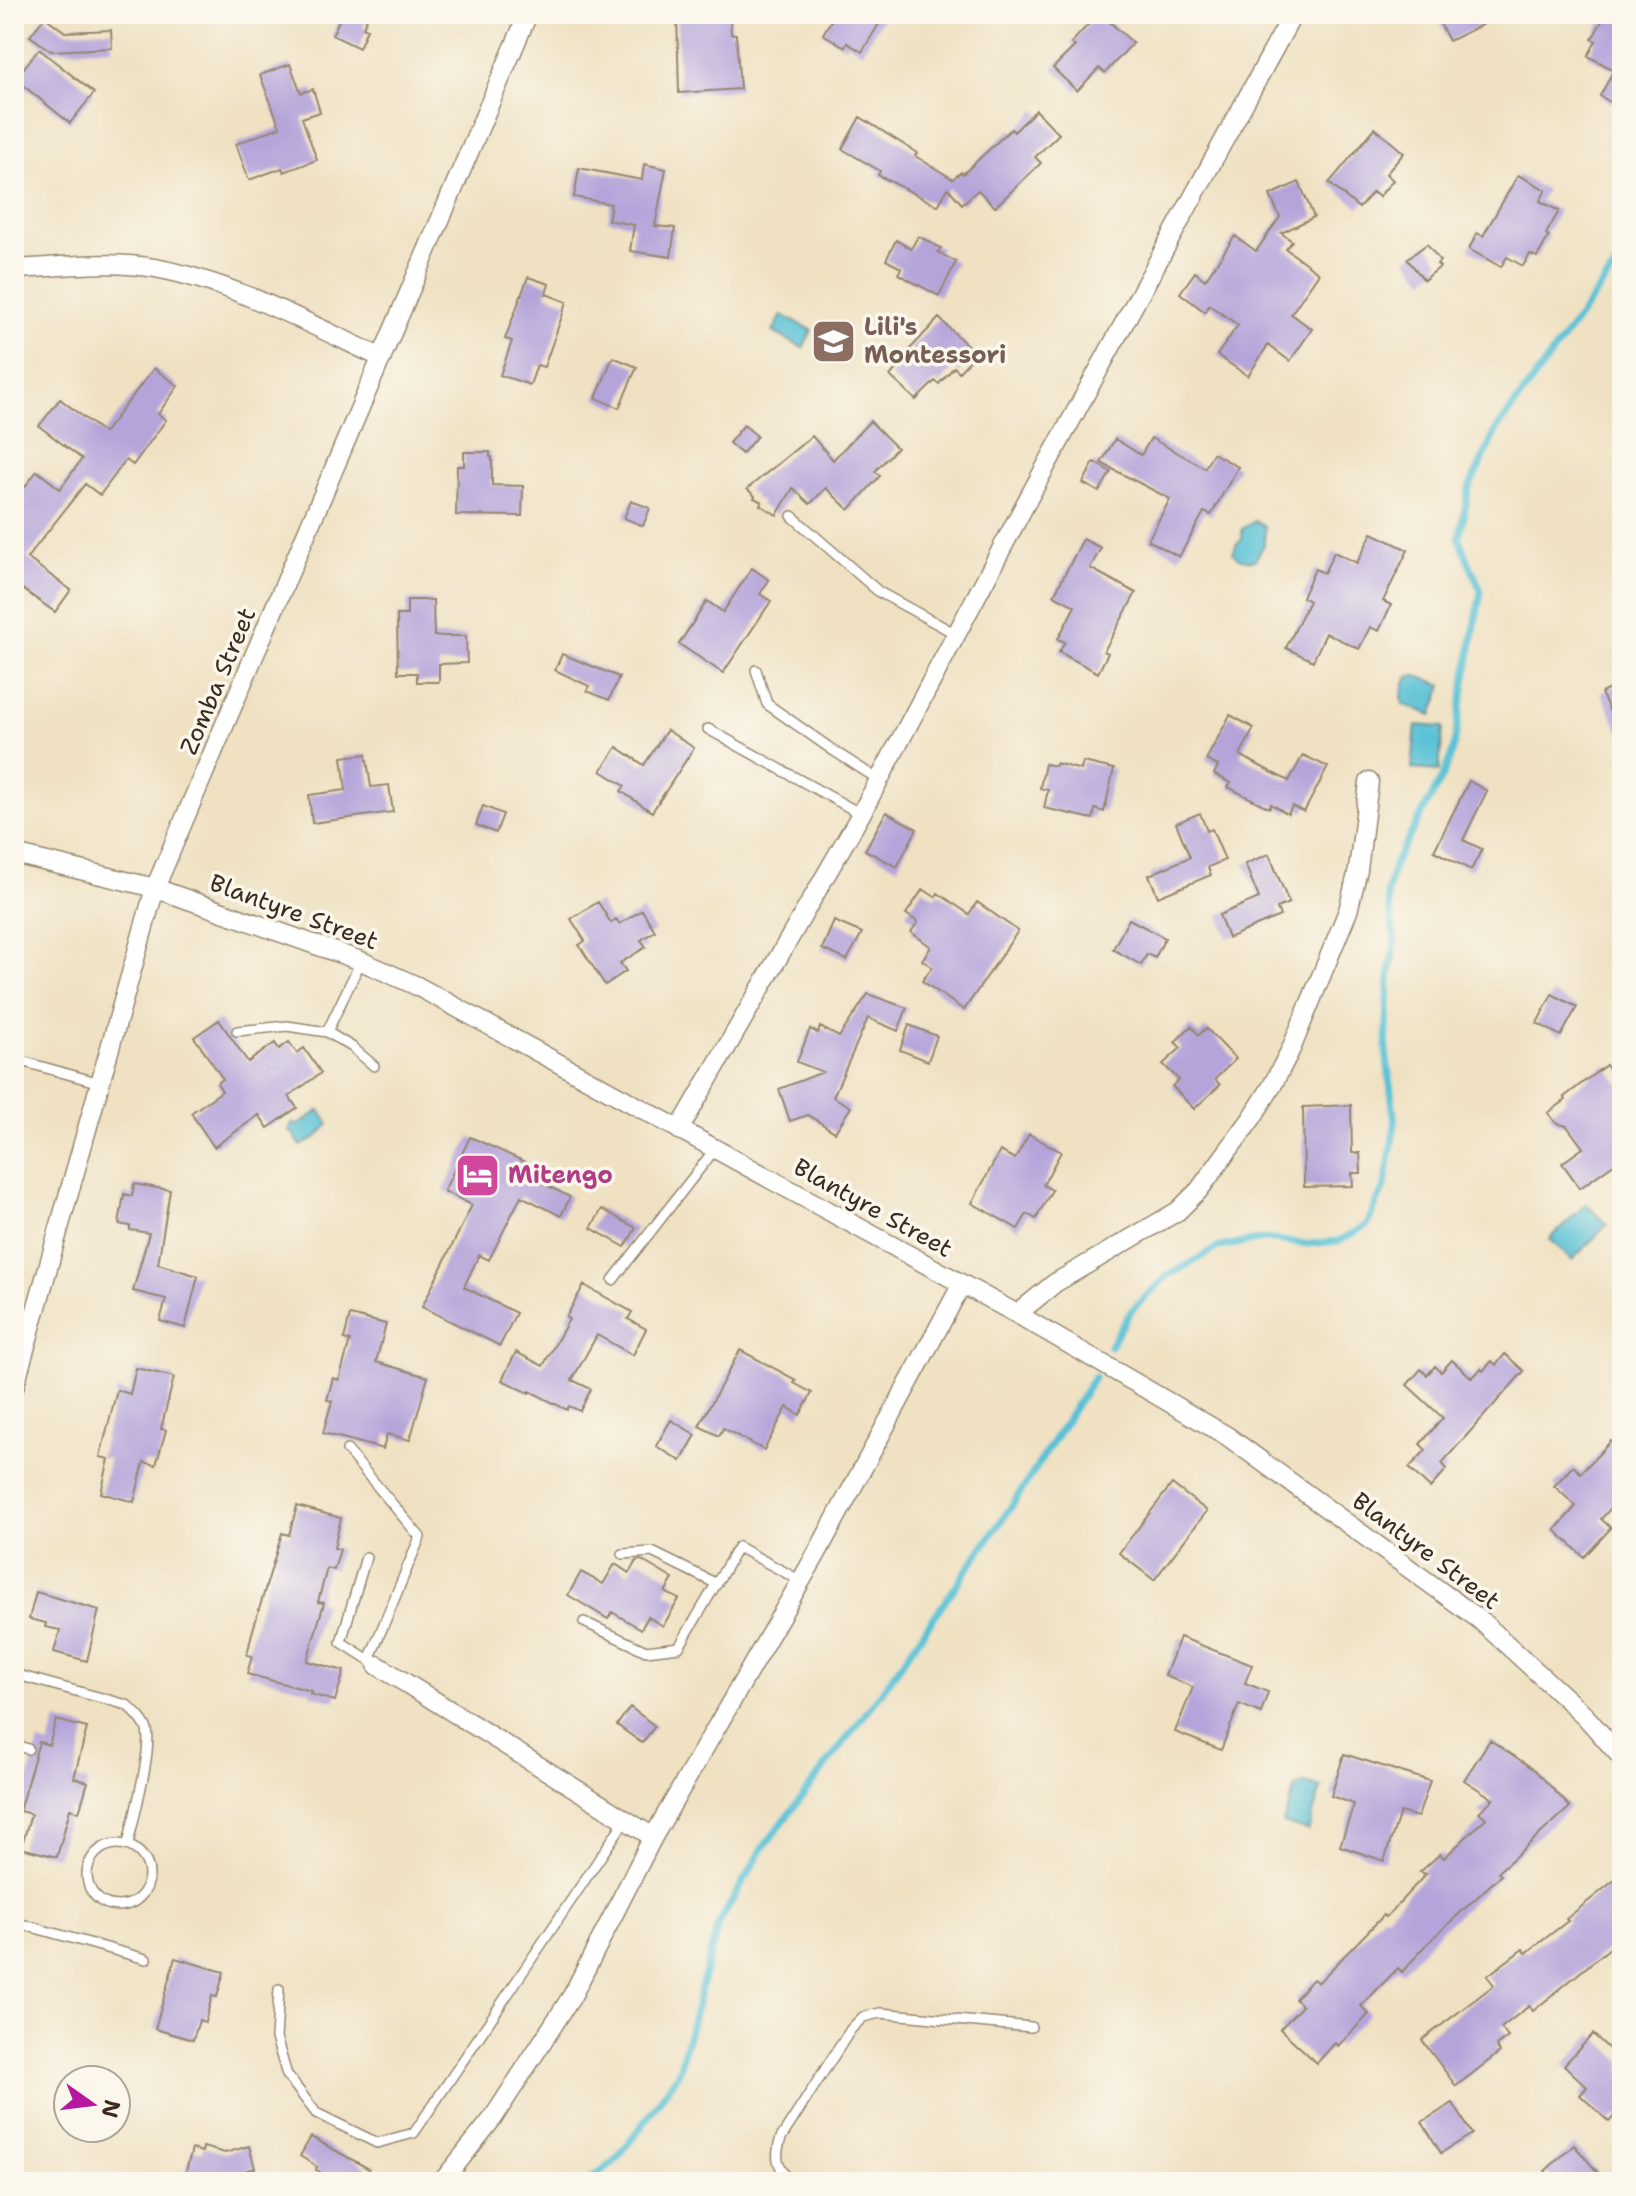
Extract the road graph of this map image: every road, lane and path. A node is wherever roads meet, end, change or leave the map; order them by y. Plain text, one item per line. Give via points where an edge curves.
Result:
1 (528, 14) edge
2 (1293, 14) edge
3 (14, 269) edge
4 (382, 358) junction
5 (792, 516) dead end
6 (956, 634) junction
7 (756, 670) dead end
8 (708, 729) dead end
9 (879, 780) junction
10 (1369, 782) dead end
11 (861, 814) junction
12 (14, 854) edge
13 (155, 888) junction
14 (361, 961) junction
15 (237, 1031) dead end
16 (327, 1032) junction
17 (14, 1059) edge
18 (374, 1066) dead end
19 (100, 1083) junction
20 (679, 1130) junction
21 (715, 1149) junction
22 (613, 1280) dead end
23 (962, 1284) junction
24 (1017, 1314) junction
25 (14, 1388) edge
26 (347, 1450) dead end
27 (623, 1554) dead end
28 (366, 1557) dead end
29 (801, 1581) junction
30 (717, 1584) junction
31 (584, 1622) dead end
32 (373, 1663) junction
33 (14, 1674) edge
34 (14, 1739) edge
35 (28, 1749) dead end
36 (1622, 1758) edge
37 (626, 1819) junction
38 (653, 1837) junction
39 (128, 1844) junction
40 (14, 1922) edge
41 (146, 1959) dead end
42 (279, 1989) dead end
43 (1031, 2027) dead end
44 (442, 2182) edge
45 (789, 2182) edge

1 - 4 street, Zomba Street
2 - 6 street
3 - 4 street via 104,265 182,275 255,299
4 - 13 street, Zomba Street
5 - 6 lane via 879,592
6 - 9 street
7 - 9 lane via 767,704
8 - 11 lane
9 - 11 street
10 - 24 street via 1348,911 1291,1049 1252,1118 1178,1211 1055,1283
11 - 20 street
12 - 13 street, Blantyre Street
13 - 14 street, Blantyre Street
13 - 19 street, Zomba Street
14 - 16 lane
14 - 20 street, Blantyre Street via 427,991
15 - 16 lane via 287,1026
16 - 18 lane
17 - 19 lane
19 - 25 street, Zomba Street
20 - 21 street, Blantyre Street
21 - 22 lane
21 - 23 street, Blantyre Street
23 - 24 street, Blantyre Street
23 - 29 street
24 - 36 street, Blantyre Street via 1227,1436 1456,1602 1558,1690
26 - 32 lane via 420,1537
27 - 30 lane via 652,1552
28 - 32 lane via 341,1642
29 - 30 lane via 738,1547
29 - 38 street
30 - 31 lane via 679,1647 646,1651
32 - 37 street
33 - 39 lane via 127,1705 139,1716 147,1730 146,1759
34 - 35 lane via 15,1745
37 - 38 street
37 - 42 lane via 414,2133 377,2143 316,2113 287,2075 276,2038
38 - 44 street via 572,1996 493,2118
39 - 39 lane via 145,1857 150,1878 141,1897 111,1906 94,1895 88,1867 99,1850
40 - 41 lane
43 - 45 lane via 880,2013 863,2017 781,2138 778,2165

